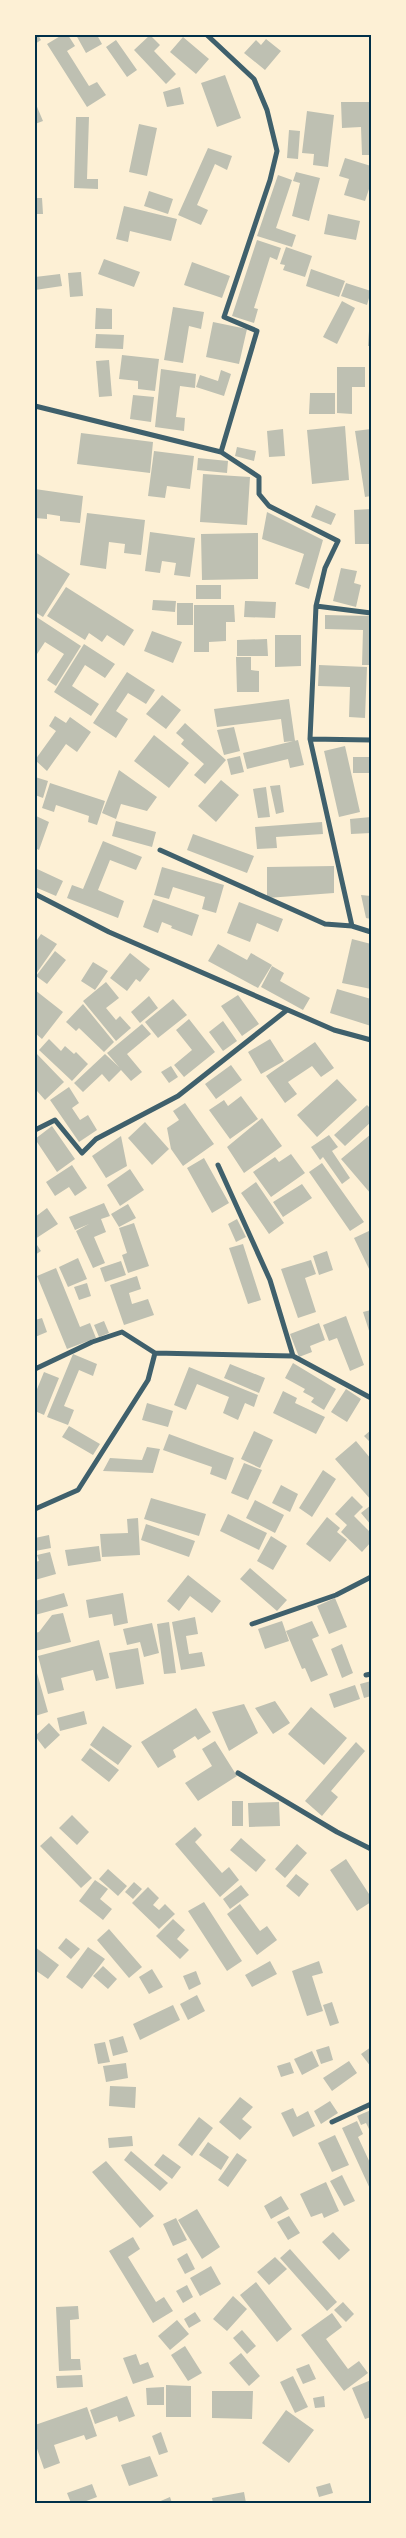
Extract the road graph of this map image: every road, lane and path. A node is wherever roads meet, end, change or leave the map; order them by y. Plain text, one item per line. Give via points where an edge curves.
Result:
1 (207, 35) edge
2 (35, 406) edge
3 (221, 452) junction
4 (316, 606) junction
5 (371, 613) edge
6 (310, 739) junction
7 (371, 740) edge
8 (160, 850) dead end
9 (35, 894) edge
10 (352, 926) junction
11 (371, 932) edge
12 (287, 1010) junction
13 (371, 1040) edge
14 (35, 1130) edge
15 (218, 1165) dead end
16 (155, 1353) junction
17 (293, 1356) junction
18 (35, 1370) edge
19 (371, 1398) edge
20 (35, 1509) edge
21 (371, 1577) edge
22 (252, 1624) dead end
23 (238, 1773) dead end
24 (371, 1849) edge
25 (371, 2104) edge
26 (332, 2122) dead end

1 - 3 street via 254,79 268,110 277,151 224,317 257,331
2 - 3 street
3 - 4 street via 259,476 259,494 268,506 338,540 325,568
4 - 5 street
4 - 6 street
6 - 7 street
6 - 10 street
8 - 10 street via 325,924
9 - 12 street via 109,932
10 - 11 street
12 - 13 street via 334,1030
12 - 14 street via 178,1096 96,1139 82,1153 55,1120
15 - 17 street via 270,1280
16 - 17 street
16 - 18 street via 122,1332 92,1342
16 - 20 street via 148,1380 78,1490
17 - 19 street
21 - 22 street via 336,1595
23 - 24 street
25 - 26 street

